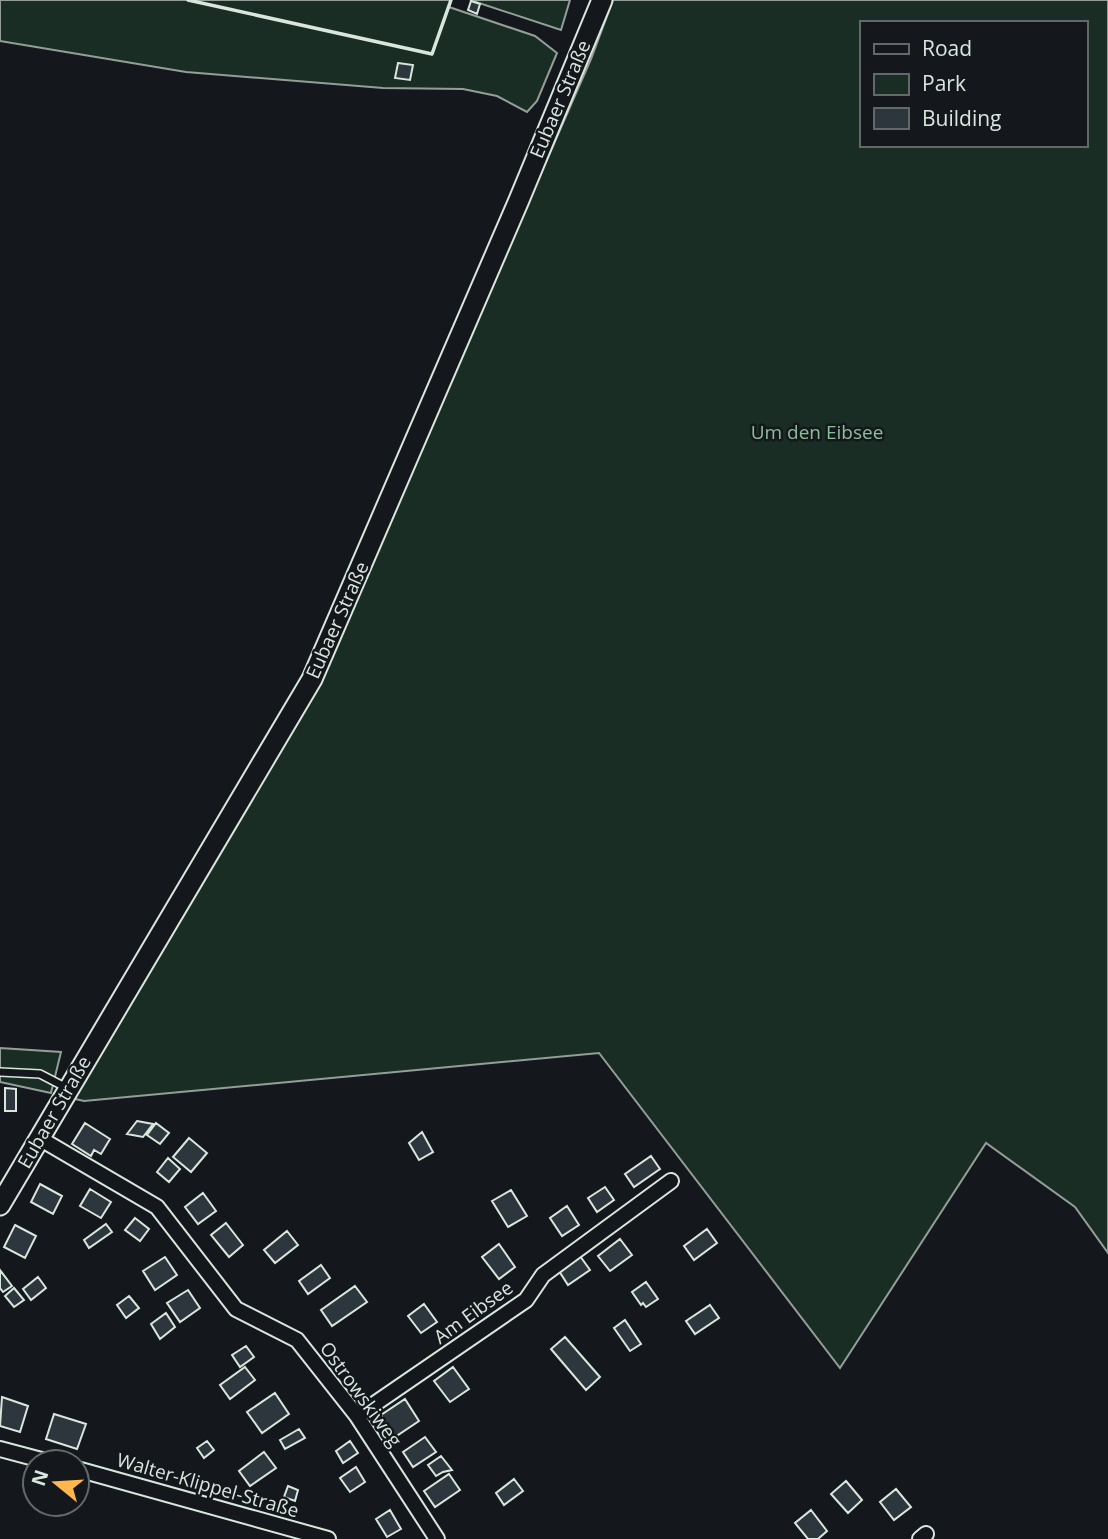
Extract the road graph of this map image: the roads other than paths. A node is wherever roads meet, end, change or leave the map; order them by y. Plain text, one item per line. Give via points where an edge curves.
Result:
1 (602, 0) edge
2 (0, 1072) edge
3 (67, 1088) junction
4 (39, 1138) junction
5 (671, 1181) dead end
6 (0, 1205) edge
7 (357, 1416) junction
8 (0, 1449) edge
9 (21, 1455) edge
10 (91, 1473) edge
11 (328, 1539) edge
12 (437, 1539) edge

1 - 3 street, Eubaer Straße via 312,679
2 - 3 lane via 40,1074
3 - 4 street, Eubaer Straße
4 - 6 street, Eubaer Straße
4 - 7 street, Ostrowskiweg via 157,1207 236,1308 297,1340
5 - 7 street, Am Eibsee via 543,1275 526,1300
7 - 12 street, Ostrowskiweg
8 - 9 street
10 - 11 street, Walter-Klippel-Straße

